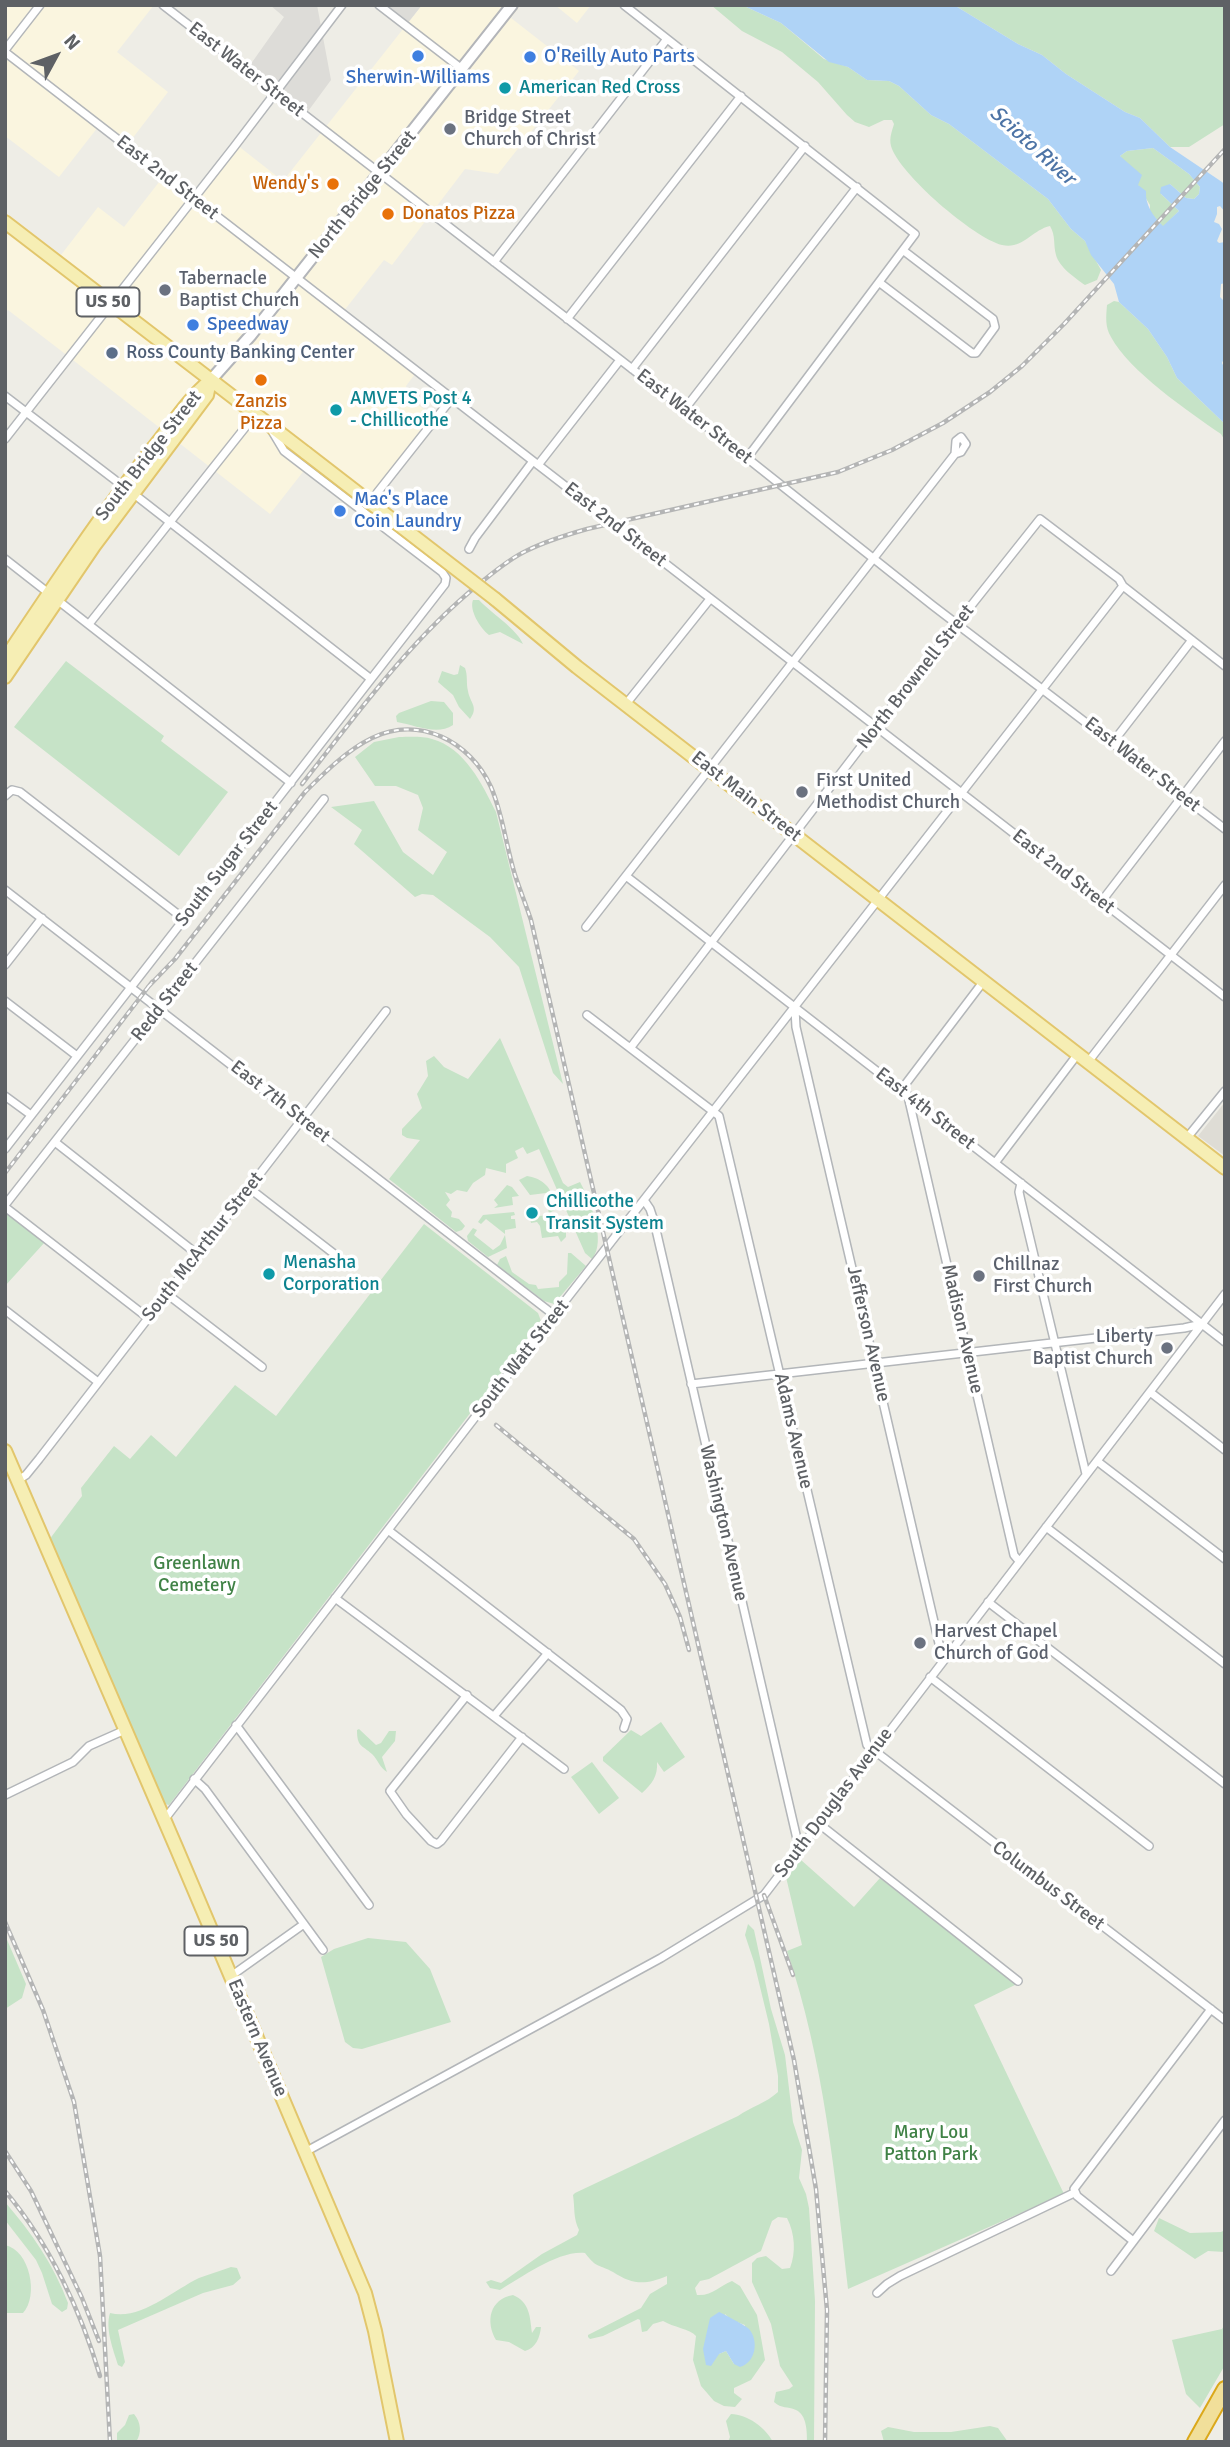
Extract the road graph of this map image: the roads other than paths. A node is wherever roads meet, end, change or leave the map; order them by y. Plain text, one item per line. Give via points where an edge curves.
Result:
1 (40, 5) edge
2 (163, 5) edge
3 (342, 5) edge
4 (379, 5) edge
5 (512, 5) edge
6 (624, 5) edge
7 (667, 38) junction
8 (5, 51) edge
9 (462, 69) junction
10 (275, 93) junction
11 (741, 96) junction
12 (805, 146) junction
13 (380, 174) junction
14 (857, 187) junction
15 (193, 198) junction
16 (5, 222) edge
17 (904, 251) junction
18 (494, 262) junction
19 (296, 277) junction
20 (880, 282) junction
21 (111, 304) junction
22 (567, 318) junction
23 (620, 360) junction
24 (632, 369) junction
25 (210, 381) junction
26 (5, 396) edge
27 (452, 398) junction
28 (684, 410) junction
29 (26, 412) junction
30 (255, 415) junction
31 (268, 424) junction
32 (5, 439) edge
33 (955, 454) dead end
34 (747, 458) junction
35 (536, 463) junction
36 (115, 480) dead end
37 (377, 493) dead end
38 (139, 498) dead end
39 (169, 522) junction
40 (469, 549) dead end
41 (5, 559) edge
42 (875, 559) junction
43 (446, 578) joint
44 (1123, 586) junction
45 (54, 597) junction
46 (710, 599) junction
47 (958, 623) junction
48 (89, 624) junction
49 (1192, 640) junction
50 (5, 659) edge
51 (793, 662) junction
52 (1225, 666) edge
53 (5, 677) edge
54 (371, 679) junction
55 (1043, 689) junction
56 (626, 704) junction
57 (877, 727) junction
58 (1225, 741) edge
59 (1113, 742) junction
60 (710, 769) junction
61 (291, 783) junction
62 (961, 793) junction
63 (5, 796) edge
64 (1182, 796) junction
65 (324, 799) dead end
66 (1225, 829) edge
67 (794, 835) junction
68 (626, 876) junction
69 (1225, 885) edge
70 (5, 890) edge
71 (878, 900) junction
72 (1101, 902) junction
73 (42, 918) junction
74 (184, 919) junction
75 (586, 927) dead end
76 (712, 943) junction
77 (1170, 955) junction
78 (5, 965) edge
79 (983, 982) junction
80 (132, 988) junction
81 (1225, 997) edge
82 (5, 1001) edge
83 (795, 1008) junction
84 (160, 1009) junction
85 (386, 1011) dead end
86 (587, 1015) dead end
87 (631, 1047) junction
88 (77, 1056) junction
89 (1082, 1059) junction
90 (901, 1090) junction
91 (1225, 1091) edge
92 (908, 1095) junction
93 (5, 1096) edge
94 (714, 1111) junction
95 (31, 1115) junction
96 (301, 1119) junction
97 (1186, 1139) junction
98 (55, 1142) junction
99 (5, 1149) edge
100 (995, 1163) junction
101 (1225, 1168) edge
102 (1021, 1183) junction
103 (249, 1188) junction
104 (644, 1200) junction
105 (5, 1205) edge
106 (332, 1252) dead end
107 (197, 1254) junction
108 (167, 1294) junction
109 (1225, 1294) edge
110 (5, 1310) edge
111 (554, 1315) junction
112 (148, 1318) junction
113 (1202, 1324) junction
114 (1225, 1342) edge
115 (1054, 1343) junction
116 (968, 1353) junction
117 (875, 1363) junction
118 (262, 1367) dead end
119 (780, 1375) junction
120 (97, 1382) junction
121 (691, 1384) junction
122 (1150, 1392) junction
123 (1225, 1450) edge
124 (5, 1451) edge
125 (1097, 1461) junction
126 (1086, 1474) junction
127 (18, 1480) junction
128 (1046, 1527) junction
129 (388, 1530) junction
130 (1225, 1559) edge
131 (1019, 1561) junction
132 (335, 1598) junction
133 (988, 1602) junction
134 (548, 1653) junction
135 (944, 1659) junction
136 (1225, 1664) edge
137 (930, 1677) junction
138 (467, 1695) junction
139 (494, 1716) junction
140 (236, 1725) junction
141 (624, 1728) dead end
142 (125, 1730) junction
143 (522, 1737) junction
144 (873, 1752) junction
145 (564, 1769) dead end
146 (194, 1779) junction
147 (1225, 1784) edge
148 (5, 1795) edge
149 (164, 1819) junction
150 (818, 1823) junction
151 (801, 1845) junction
152 (1149, 1846) dead end
153 (369, 1905) dead end
154 (304, 1924) junction
155 (323, 1950) dead end
156 (231, 1976) junction
157 (1018, 1981) dead end
158 (1211, 2009) junction
159 (1225, 2020) edge
160 (1225, 2120) edge
161 (305, 2152) junction
162 (1074, 2193) junction
163 (1132, 2240) junction
164 (1111, 2271) dead end
165 (877, 2293) dead end
166 (1225, 2389) edge
167 (397, 2442) edge
168 (1195, 2442) edge

1 - 8 street
2 - 10 street, East Water Street
3 - 10 street
4 - 9 street
5 - 9 main road, North Bridge Street
6 - 7 street
7 - 11 street
7 - 18 street
8 - 15 street, East 2nd Street
9 - 13 main road, North Bridge Street
10 - 13 street, East Water Street
10 - 15 street
11 - 12 street
11 - 22 street
12 - 14 street
12 - 24 street
13 - 18 street, East Water Street
13 - 19 main road, North Bridge Street
14 - 17 street via 914,232
14 - 28 street
15 - 19 street, East 2nd Street
15 - 21 street
16 - 21 main road, East Main Street / US 50
17 - 20 street
17 - 20 street via 993,318 995,327 976,352
18 - 22 street, East Water Street
19 - 25 main road, North Bridge Street
19 - 27 street, East 2nd Street
20 - 34 street
21 - 25 main road, East Main Street / US 50
21 - 29 street
22 - 23 street, East Water Street
23 - 24 street, East Water Street
23 - 35 street
24 - 28 street, East Water Street
25 - 30 main road, East Main Street
25 - 45 main road, South Bridge Street via 86,538
26 - 29 street
27 - 35 street, East 2nd Street
27 - 37 street
28 - 34 street, East Water Street
29 - 32 street
29 - 36 street
30 - 31 main road, East Main Street
30 - 39 street
31 - 43 street, East Main Street via 284,451
31 - 56 main road, East Main Street, bridge
33 - 42 street
34 - 42 street, East Water Street
35 - 40 street
35 - 46 street, East 2nd Street
38 - 39 street
39 - 48 street
39 - 54 street
41 - 45 street
42 - 47 street, East Water Street
42 - 51 street
43 - 54 street, South Sugar Street
44 - 47 street, North Brownell Street via 1040,519
44 - 49 street
44 - 55 street, South Watt Street
45 - 48 street
45 - 50 main road, South Bridge Street
45 - 53 main road, South Bridge Street
46 - 51 street, East 2nd Street
46 - 56 street
47 - 55 street, East Water Street
47 - 57 street, North Brownell Street
48 - 61 street
49 - 52 street
49 - 59 street
51 - 57 street, East 2nd Street
51 - 60 street
54 - 61 street, South Sugar Street
55 - 59 street, East Water Street
55 - 62 street, South Watt Street
56 - 60 main road, East Main Street
57 - 62 street, East 2nd Street
57 - 67 street, North Brownell Street
58 - 64 street
59 - 64 street, East Water Street
60 - 67 main road, East Main Street
60 - 68 street
61 - 74 street, South Sugar Street
62 - 71 street, South Watt Street
62 - 72 street, East 2nd Street
63 - 74 street via 20,792
64 - 66 street, East Water Street
64 - 72 street
65 - 84 street, Redd Street
67 - 71 main road, East Main Street
67 - 76 street, North Brownell Street
68 - 75 street
68 - 76 street, East 4th Street
69 - 77 street
70 - 73 street, East 7th Street
71 - 79 main road, East Main Street
71 - 83 street, South Watt Street
72 - 77 street, East 2nd Street
73 - 78 street
73 - 80 street, East 7th Street
74 - 80 street, South Sugar Street
76 - 83 street, East 4th Street
76 - 87 street, North Brownell Street
77 - 81 street, East 2nd Street
77 - 89 street
79 - 89 main road, East Main Street
79 - 90 street
80 - 84 street, East 7th Street
80 - 88 street, South Sugar Street
82 - 88 street
83 - 90 street, East 4th Street
83 - 94 street, South Watt Street
83 - 117 street, Jefferson Avenue
84 - 96 street, East 7th Street
84 - 98 street, Redd Street
85 - 96 street, South McArthur Street
86 - 87 street
87 - 94 street
88 - 95 street, South Sugar Street
89 - 97 main road, East Main Street
89 - 100 street
90 - 92 street, East 4th Street
91 - 97 street
92 - 100 street, East 4th Street
92 - 116 street, Madison Avenue
93 - 95 street
94 - 104 street, South Watt Street
94 - 119 street, Adams Avenue via 719,1116
95 - 99 street, South Sugar Street
96 - 103 street, South McArthur Street
96 - 111 street, East 7th Street
97 - 101 main road, East Main Street
98 - 105 street, Redd Street
98 - 107 street
100 - 102 street, East 4th Street
102 - 113 street, East 4th Street
102 - 115 street via 1019,1192
103 - 106 street
103 - 107 street, South McArthur Street
104 - 111 street, South Watt Street
104 - 121 street, Washington Avenue via 654,1221
105 - 112 street
107 - 108 street, South McArthur Street
108 - 112 street, South McArthur Street
108 - 118 street
109 - 113 street, South Douglas Avenue
110 - 120 street
111 - 129 street, South Watt Street
112 - 120 street, South McArthur Street
113 - 114 street, East 4th Street
113 - 115 street
113 - 122 street, South Douglas Avenue
115 - 116 street
115 - 126 street
116 - 117 street
116 - 131 street, Madison Avenue
117 - 119 street
117 - 135 street, Jefferson Avenue
119 - 121 street
119 - 144 street, Adams Avenue via 864,1734
120 - 127 street, South McArthur Street
121 - 151 street, Washington Avenue
122 - 123 street
122 - 125 street, South Douglas Avenue
124 - 127 main road, Eastern Avenue / US 50
125 - 126 street, South Douglas Avenue
125 - 130 street
126 - 128 street, South Douglas Avenue
127 - 142 main road, Eastern Avenue / US 50
128 - 131 street, South Douglas Avenue
128 - 136 street
129 - 132 street, South Watt Street
129 - 134 street
131 - 133 street, South Douglas Avenue
132 - 138 street
132 - 140 street, South Watt Street
133 - 135 street, South Douglas Avenue
133 - 147 street
134 - 139 street
134 - 141 street via 621,1710 627,1719
135 - 137 street, South Douglas Avenue
137 - 144 street, South Douglas Avenue
137 - 152 street
138 - 139 street
138 - 143 street via 390,1793 431,1841 437,1844 445,1837
139 - 143 street
140 - 146 street, South Watt Street
140 - 153 street
142 - 148 street
142 - 149 main road, Eastern Avenue / US 50
143 - 145 street
144 - 150 street, South Douglas Avenue
144 - 158 street, Columbus Street
146 - 149 street, South Watt Street
146 - 154 street
149 - 156 main road, Eastern Avenue / US 50
150 - 151 street, South Douglas Avenue
150 - 157 street
151 - 161 street, South Douglas Avenue via 764,1895 746,1907 662,1958
154 - 155 street
154 - 156 street
156 - 161 main road, Eastern Avenue / US 50
158 - 159 street, Columbus Street
158 - 162 street via 1080,2179
160 - 163 street
161 - 167 main road, Eastern Avenue / US 50 via 365,2294
162 - 163 street
162 - 165 street via 900,2276
163 - 164 street
166 - 168 highway

